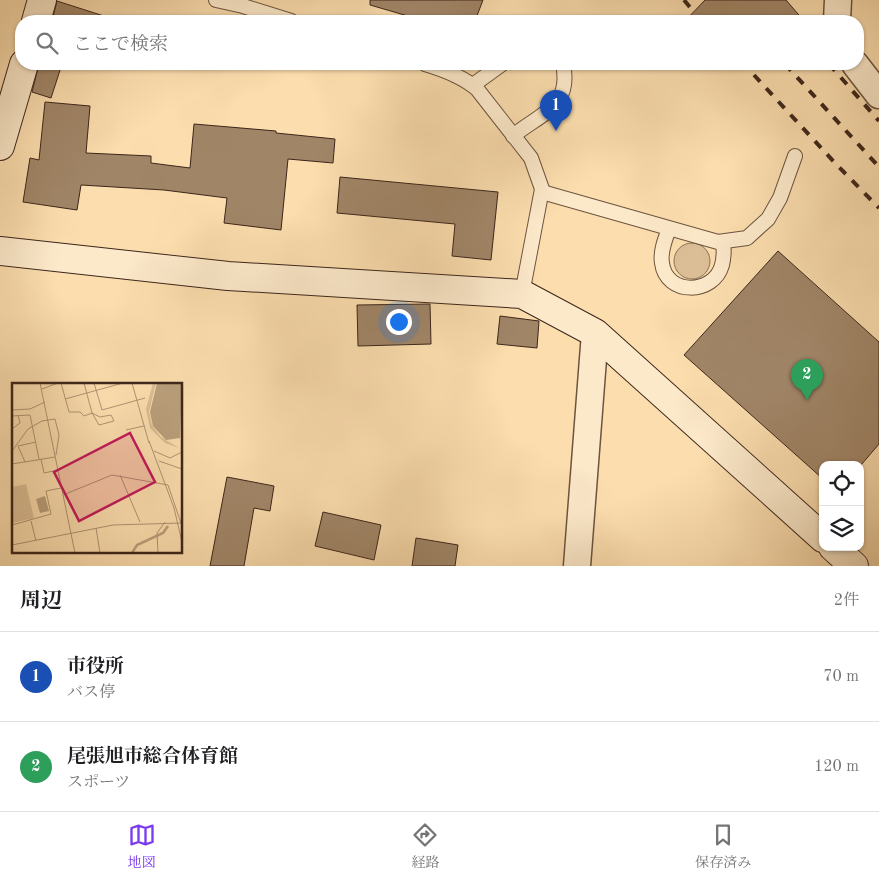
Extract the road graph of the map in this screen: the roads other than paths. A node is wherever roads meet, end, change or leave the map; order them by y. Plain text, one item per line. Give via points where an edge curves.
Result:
1 (42, 0) edge
2 (216, 0) edge
3 (838, 0) edge
4 (38, 15) edge
5 (272, 15) edge
6 (837, 15) edge
7 (22, 70) edge
8 (442, 70) edge
9 (494, 70) edge
10 (564, 70) edge
11 (860, 70) edge
12 (473, 85) junction
13 (879, 95) edge
14 (513, 136) junction
15 (0, 146) edge
16 (795, 156) dead end
17 (542, 192) junction
18 (669, 229) junction
19 (723, 242) junction
20 (0, 251) edge
21 (522, 294) junction
22 (595, 333) junction
23 (819, 534) edge
24 (837, 551) edge
25 (577, 566) edge
26 (854, 566) edge

1 - 4 street
2 - 5 lane
3 - 6 street
7 - 15 street
8 - 12 lane
9 - 12 lane
10 - 14 lane via 564,90 559,101
11 - 13 street
12 - 14 lane
14 - 17 lane via 531,158
16 - 19 lane via 780,198 768,219 747,238
17 - 18 lane
17 - 21 lane
18 - 19 lane
18 - 19 lane via 661,261 663,270 672,282 686,288 701,288 714,279 722,266
20 - 21 street via 228,276
21 - 22 street
22 - 23 street
22 - 25 street
24 - 26 street

